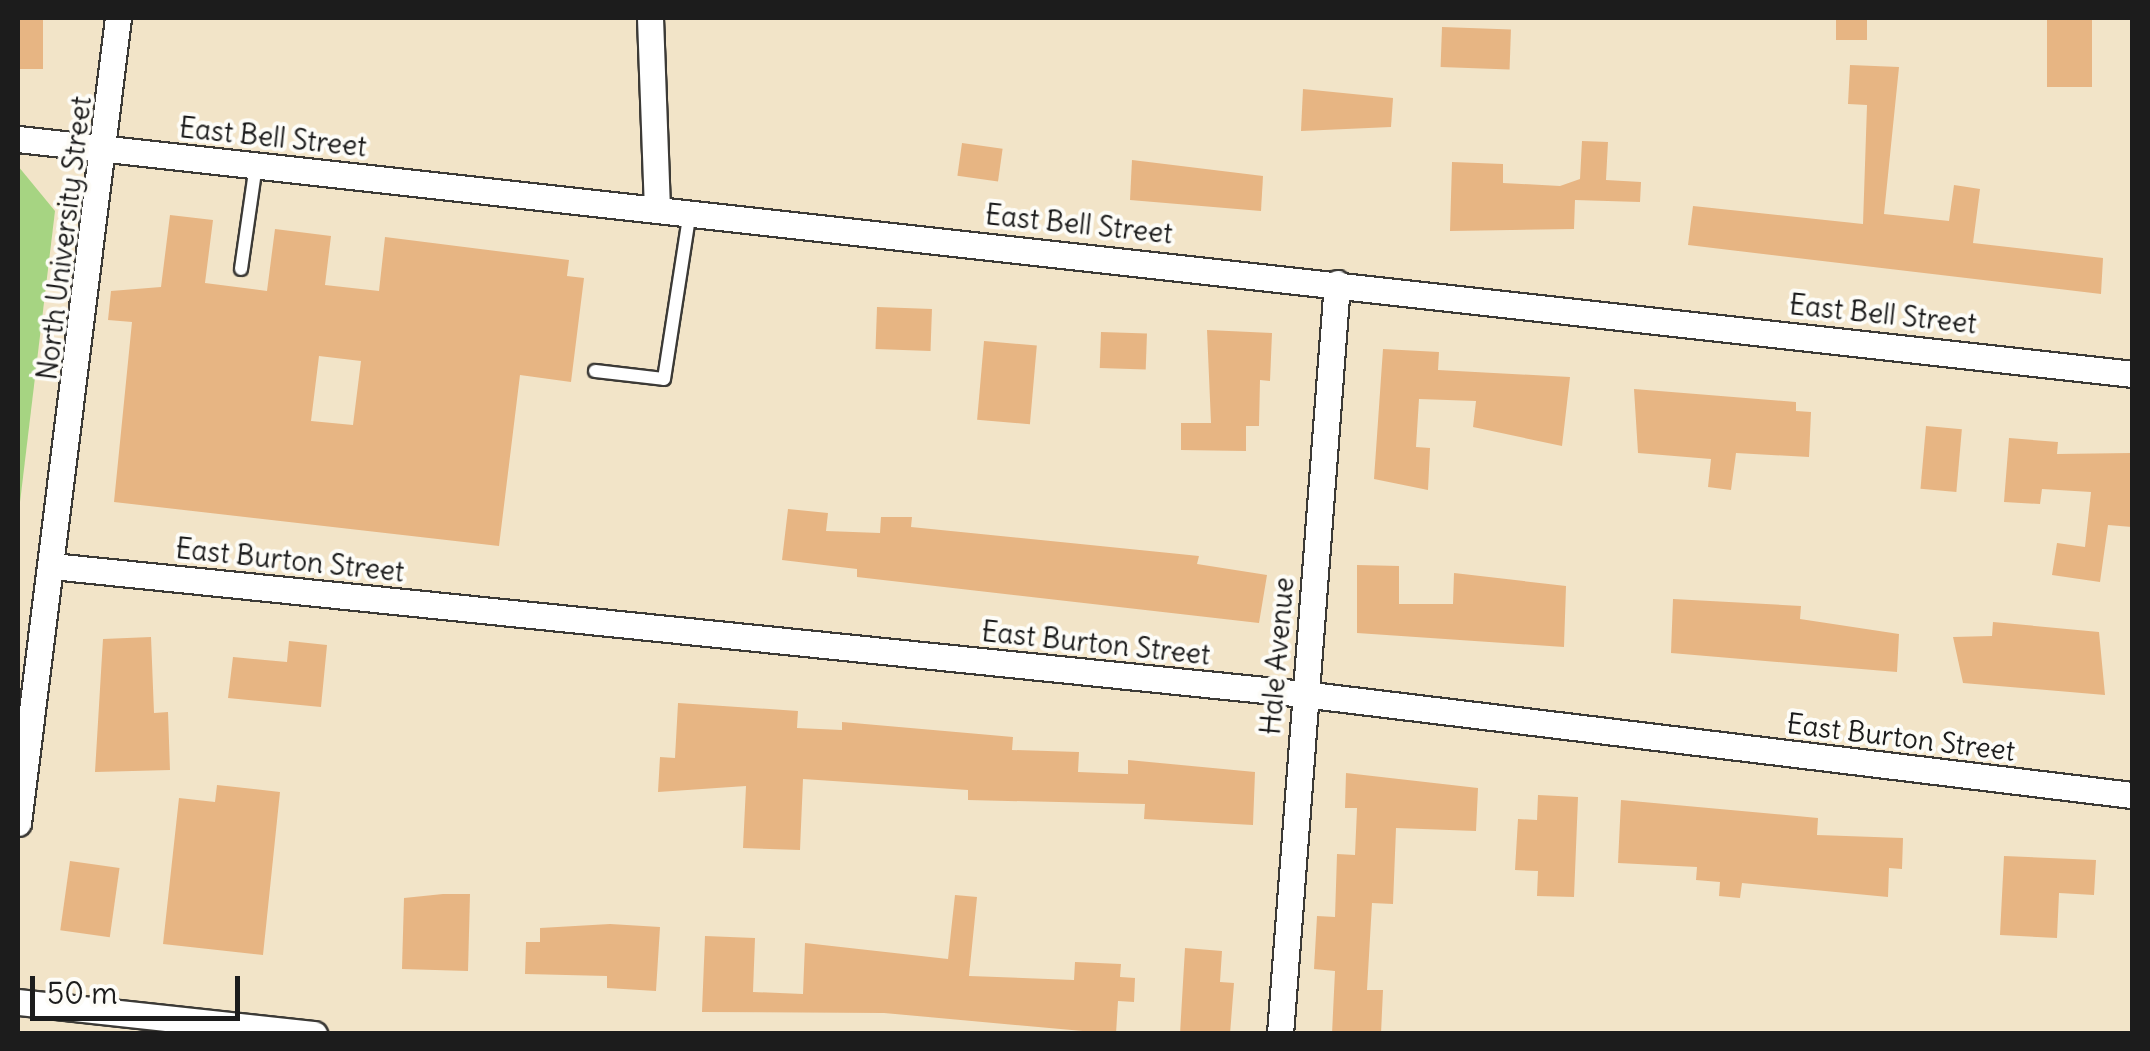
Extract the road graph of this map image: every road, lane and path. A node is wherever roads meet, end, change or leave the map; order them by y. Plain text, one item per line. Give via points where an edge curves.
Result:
1 (118, 18) edge
2 (650, 18) edge
3 (18, 139) edge
4 (108, 150) junction
5 (256, 165) junction
6 (656, 206) junction
7 (690, 210) junction
8 (241, 270) dead end
9 (1337, 283) junction
10 (594, 371) dead end
11 (2132, 374) edge
12 (52, 566) junction
13 (1303, 694) junction
14 (2132, 795) edge
15 (18, 823) edge
16 (18, 1002) edge
17 (314, 1034) edge
18 (1280, 1034) edge

1 - 4 street, North University Street
2 - 6 street
3 - 4 street, East Bell Street
4 - 5 street, East Bell Street
4 - 12 street, North University Street
5 - 6 street, East Bell Street
5 - 8 lane
6 - 7 street, East Bell Street
7 - 9 street, East Bell Street
7 - 10 lane via 664,379
9 - 11 street, East Bell Street
9 - 13 street, Hale Avenue
12 - 13 street, East Burton Street
12 - 15 street, North University Street
13 - 14 street, East Burton Street
13 - 18 street, Hale Avenue
16 - 17 street

